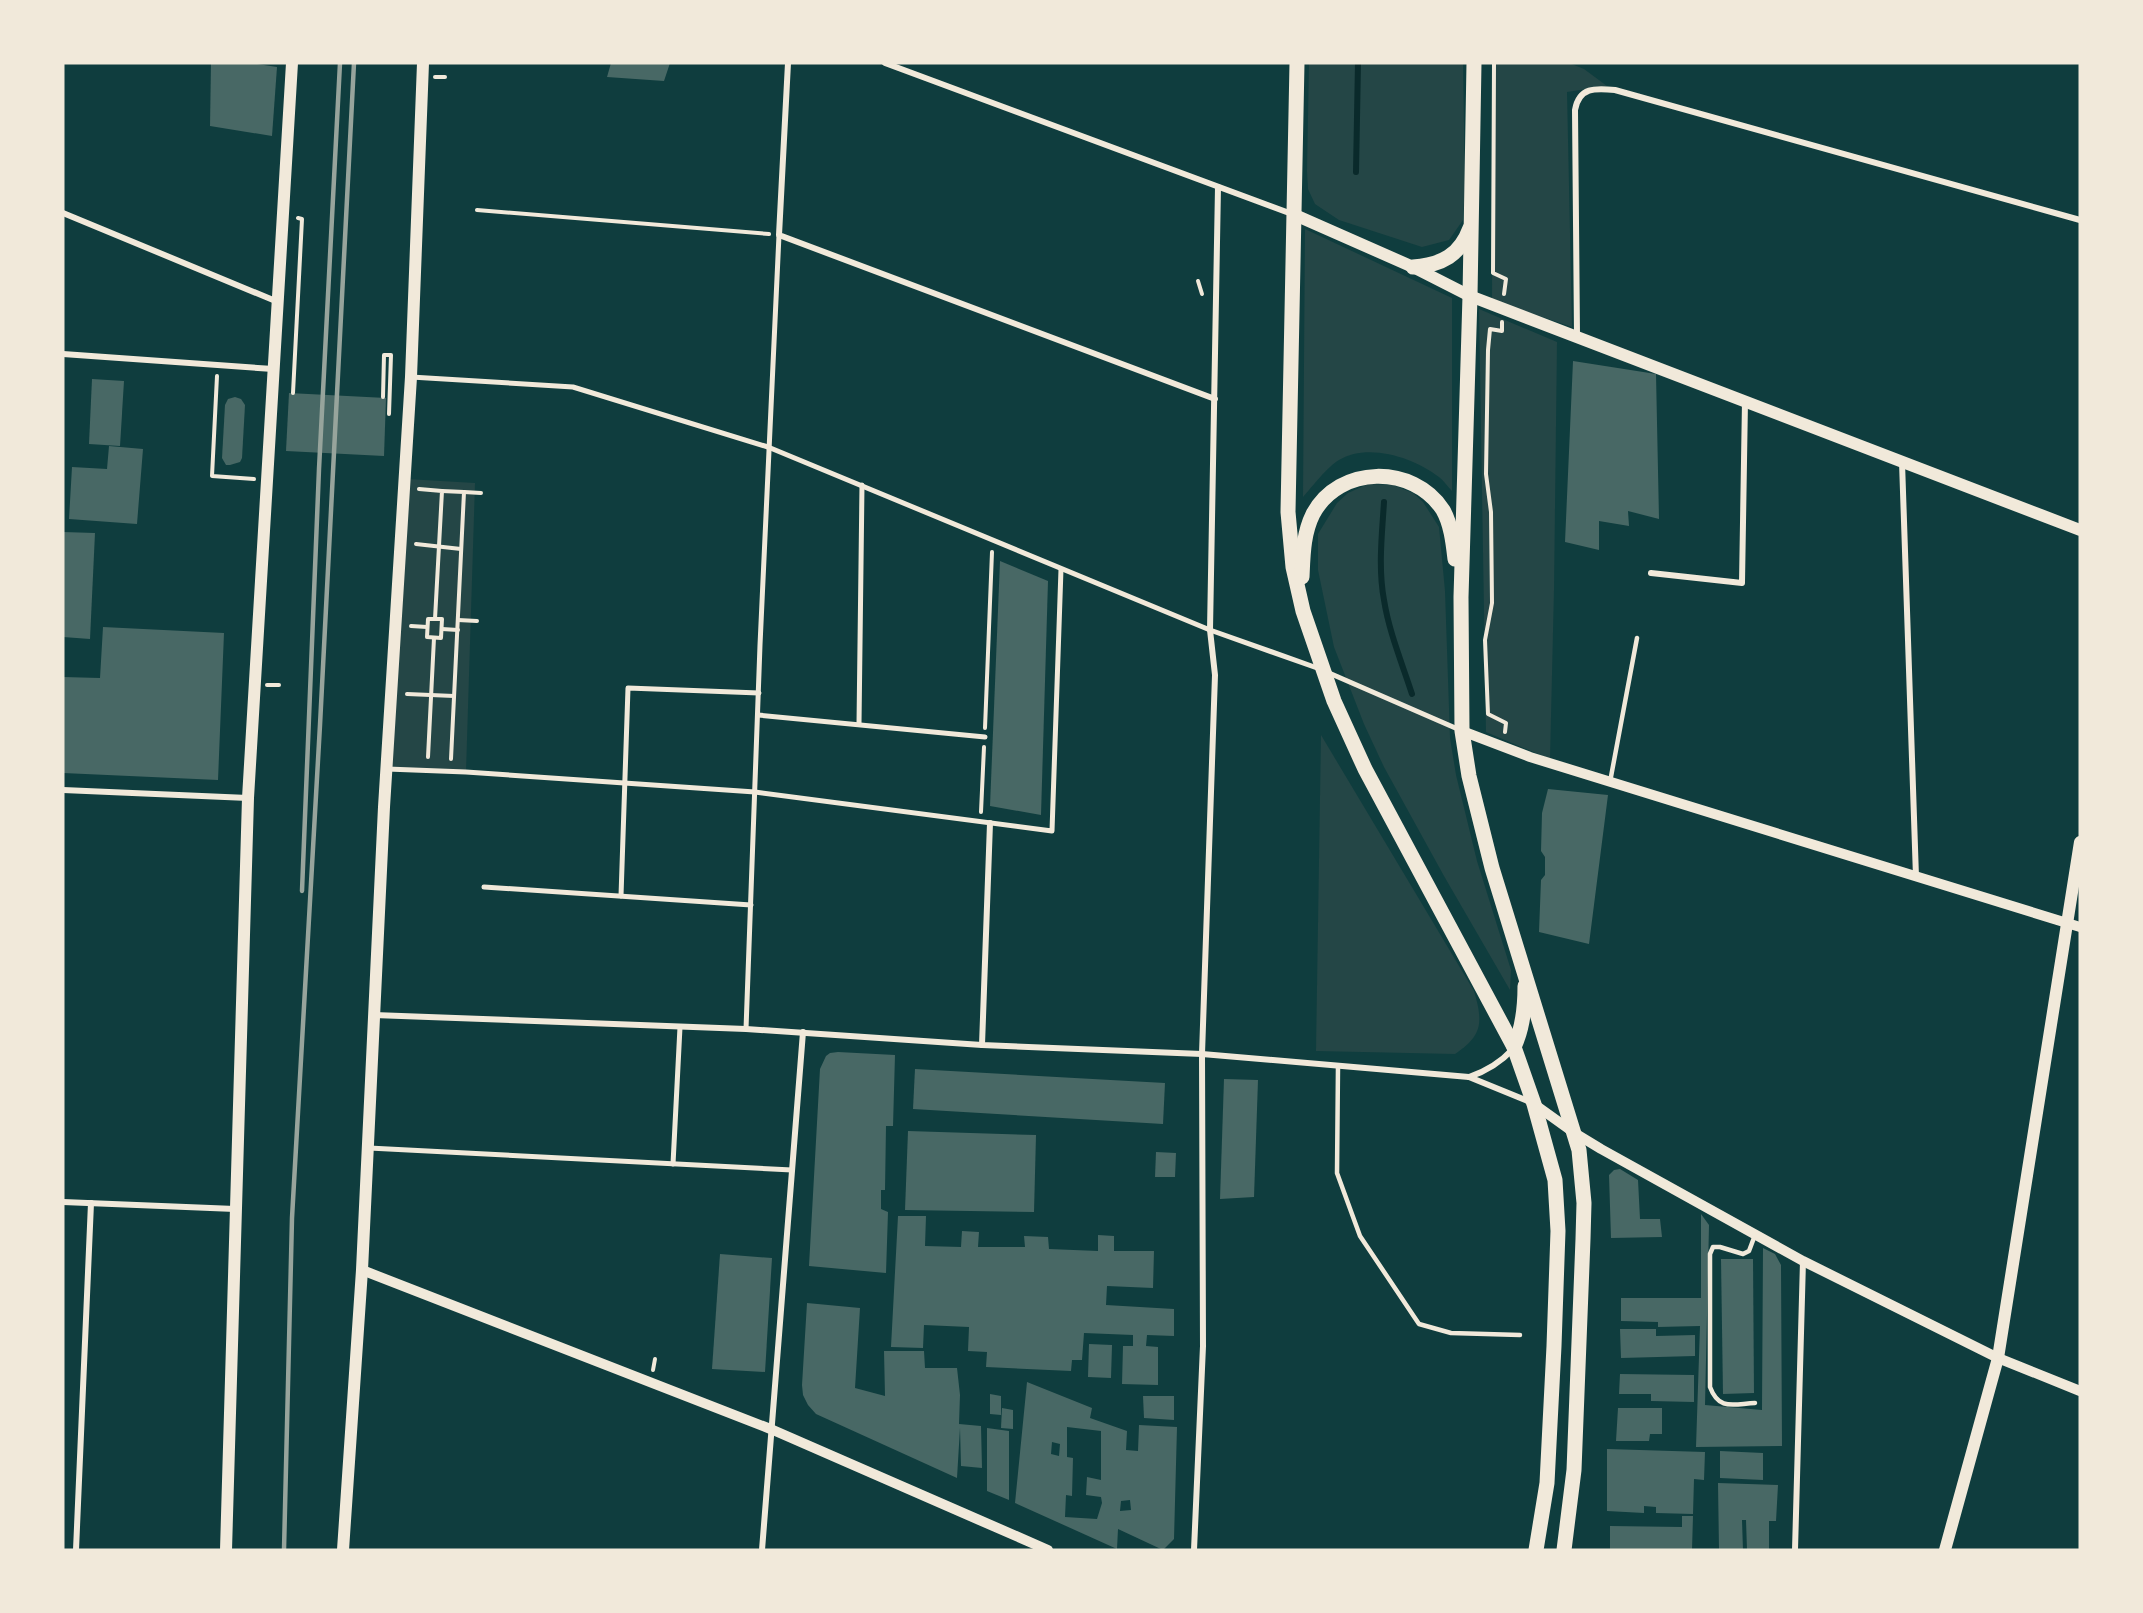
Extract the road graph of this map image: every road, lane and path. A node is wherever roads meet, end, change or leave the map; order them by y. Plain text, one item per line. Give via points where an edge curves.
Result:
1 (292, 63) edge
2 (423, 63) edge
3 (788, 63) edge
4 (885, 63) edge
5 (1298, 63) edge
6 (1474, 63) edge
7 (1494, 63) edge
8 (1218, 188) junction
9 (477, 210) dead end
10 (63, 213) edge
11 (1295, 215) junction
12 (302, 219) dead end
13 (2080, 220) edge
14 (1472, 225) junction
15 (779, 235) junction
16 (1413, 267) junction
17 (1470, 296) junction
18 (278, 302) junction
19 (1503, 308) junction
20 (1577, 335) junction
21 (63, 354) edge
22 (218, 366) junction
23 (274, 369) junction
24 (411, 377) junction
25 (293, 393) dead end
26 (383, 398) dead end
27 (1215, 399) junction
28 (1745, 401) junction
29 (389, 414) dead end
30 (768, 447) junction
31 (1902, 462) junction
32 (267, 480) junction
33 (862, 485) junction
34 (419, 489) dead end
35 (442, 491) junction
36 (464, 492) junction
37 (481, 493) dead end
38 (2080, 530) edge
39 (992, 540) junction
40 (416, 544) dead end
41 (439, 546) junction
42 (461, 549) junction
43 (1061, 569) junction
44 (1651, 573) dead end
45 (1461, 597) junction
46 (1303, 612) junction
47 (435, 619) junction
48 (458, 620) junction
49 (477, 621) dead end
50 (411, 626) dead end
51 (427, 627) junction
52 (442, 629) junction
53 (458, 630) junction
54 (1210, 630) junction
55 (434, 638) junction
56 (1637, 639) dead end
57 (1323, 670) junction
58 (759, 693) junction
59 (407, 694) dead end
60 (431, 695) junction
61 (454, 696) junction
62 (758, 715) junction
63 (859, 724) junction
64 (1462, 731) junction
65 (985, 736) junction
66 (1504, 747) junction
67 (428, 757) dead end
68 (451, 759) dead end
69 (387, 769) junction
70 (1610, 782) junction
71 (625, 783) junction
72 (63, 790) edge
73 (755, 792) junction
74 (248, 798) junction
75 (981, 822) junction
76 (990, 823) junction
77 (2080, 842) edge
78 (1916, 877) junction
79 (484, 887) dead end
80 (621, 896) junction
81 (751, 905) junction
82 (2067, 923) junction
83 (2080, 927) edge
84 (1524, 967) junction
85 (373, 1015) junction
86 (680, 1026) junction
87 (746, 1029) junction
88 (803, 1032) junction
89 (982, 1045) junction
90 (1514, 1047) junction
91 (1202, 1054) junction
92 (1338, 1065) junction
93 (1468, 1077) junction
94 (1534, 1104) junction
95 (1573, 1132) junction
96 (367, 1148) junction
97 (673, 1164) junction
98 (792, 1170) junction
99 (63, 1202) edge
100 (91, 1203) junction
101 (235, 1209) junction
102 (1755, 1235) junction
103 (1803, 1261) junction
104 (362, 1270) junction
105 (1520, 1335) dead end
106 (1998, 1358) junction
107 (2080, 1391) edge
108 (1755, 1403) dead end
109 (773, 1430) junction
110 (1574, 1470) junction
111 (76, 1550) edge
112 (226, 1550) edge
113 (343, 1550) edge
114 (762, 1550) edge
115 (1048, 1550) edge
116 (1194, 1550) edge
117 (1536, 1550) edge
118 (1564, 1550) edge
119 (1575, 1550) edge
120 (1795, 1550) edge
121 (1945, 1550) edge

1 - 18 main road
2 - 24 main road
3 - 15 street
4 - 8 street
5 - 11 main road
6 - 14 main road
7 - 19 path via 1492,273 1506,279
8 - 11 street
8 - 27 street
9 - 15 path
10 - 18 street
11 - 16 main road
11 - 46 main road via 1288,512 1293,567
12 - 25 path
13 - 20 street via 1599,88 1582,94 1575,110
14 - 16 main road via 1449,258 1435,265
14 - 17 main road
15 - 27 street
15 - 30 street
16 - 17 main road
17 - 19 main road
17 - 45 main road
18 - 23 main road
19 - 20 main road
19 - 66 path via 1502,331 1490,329 1488,350 1486,474 1491,513 1492,603 1485,640 1488,714 1506,723
20 - 28 main road
21 - 22 street
22 - 23 street
22 - 32 path via 212,476
23 - 32 main road
24 - 30 street via 573,387
24 - 69 main road
26 - 29 path via 384,355 391,355
27 - 54 street
28 - 31 main road
28 - 44 street via 1742,583
30 - 33 street
30 - 58 street
31 - 38 main road
31 - 78 street
32 - 74 main road
33 - 39 street
33 - 63 street
34 - 35 path
35 - 36 path
35 - 41 path
36 - 37 path
36 - 42 path
39 - 43 street
39 - 65 path
40 - 41 path
41 - 42 path
41 - 47 path
42 - 48 path
43 - 54 street
43 - 76 street via 1053,831
45 - 46 main road via 1451,534 1438,504 1409,482 1369,476 1334,491 1313,514 1303,549
45 - 64 main road
46 - 57 main road
47 - 51 path via 428,619
47 - 52 path via 442,620
48 - 49 path
48 - 53 path
50 - 51 path
51 - 55 path via 427,637
52 - 53 path
52 - 55 path via 441,638
53 - 61 path
54 - 57 street
54 - 91 street via 1215,675
55 - 60 path
56 - 70 lane
57 - 64 street
57 - 90 main road via 1365,769
58 - 62 street
58 - 71 street via 628,688
59 - 60 path
60 - 61 path
60 - 67 path
61 - 68 path
62 - 63 street
62 - 73 street
63 - 65 street
64 - 66 street
64 - 84 main road via 1492,868
65 - 75 path
66 - 70 street
69 - 71 street
69 - 85 main road
70 - 78 street
71 - 73 street
71 - 80 street
72 - 74 street
73 - 75 street
73 - 81 street
74 - 101 main road
75 - 76 street
76 - 89 street
77 - 82 main road
78 - 82 street
79 - 80 street
80 - 81 street
81 - 87 street
82 - 83 street
82 - 106 main road
84 - 90 main road via 1524,1008
84 - 95 main road
85 - 86 street
85 - 96 main road
86 - 87 street
86 - 97 street
87 - 88 street
88 - 89 street
88 - 98 street
89 - 91 street
90 - 93 street via 1498,1063
90 - 94 main road
91 - 92 street
91 - 116 street via 1203,1346
92 - 93 street
92 - 105 lane via 1337,1173 1360,1236 1419,1324 1450,1333
93 - 94 street
94 - 95 street
94 - 117 main road via 1555,1180 1558,1222 1547,1483
95 - 102 street
95 - 110 main road via 1582,1168 1584,1203
96 - 97 street
96 - 104 main road
97 - 98 street
98 - 109 street
99 - 100 street
100 - 101 street
100 - 111 street
101 - 112 main road
102 - 103 street
102 - 108 lane via 1749,1251 1743,1254 1720,1247 1713,1247 1710,1254 1710,1387 1714,1399 1722,1405
103 - 106 street
103 - 120 street
104 - 109 street
104 - 113 main road
106 - 107 street
106 - 121 main road
109 - 114 street
109 - 115 street
110 - 118 main road
110 - 119 main road

